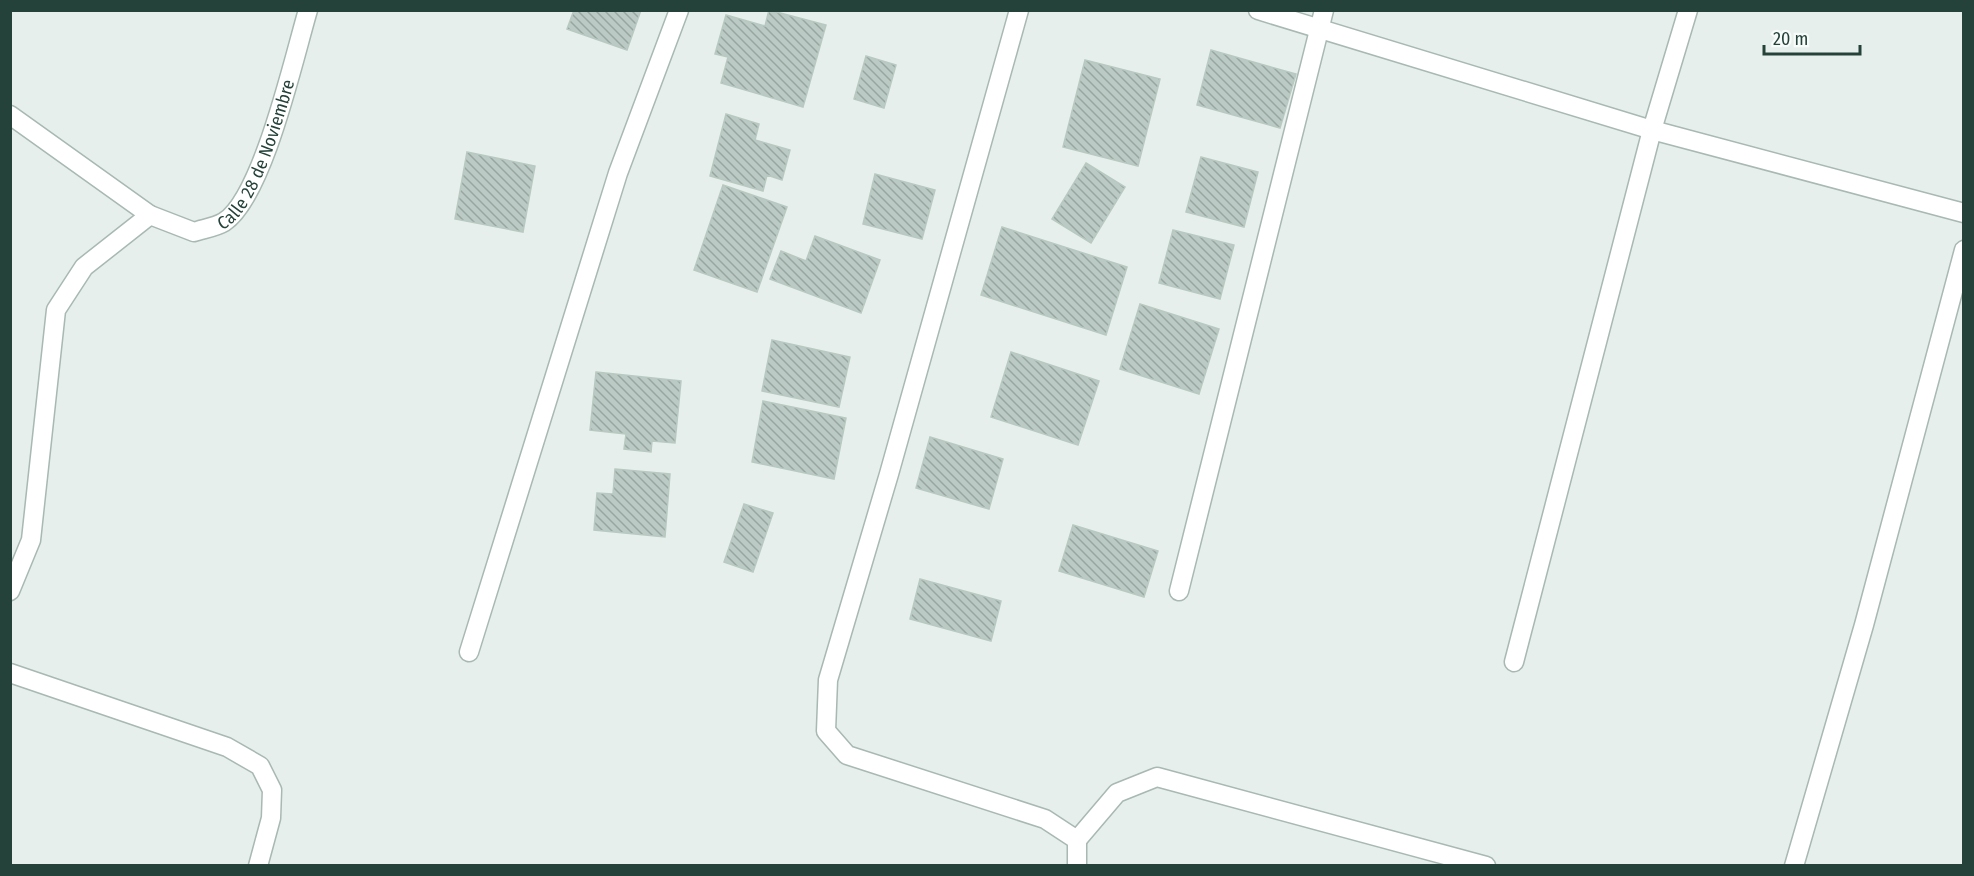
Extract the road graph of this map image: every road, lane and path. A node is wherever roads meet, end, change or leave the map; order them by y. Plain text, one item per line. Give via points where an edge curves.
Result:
1 (308, 10) edge
2 (680, 10) edge
3 (1019, 10) edge
4 (1258, 10) edge
5 (1324, 10) edge
6 (1688, 10) edge
7 (1318, 29) junction
8 (10, 115) edge
9 (1652, 130) junction
10 (1964, 213) edge
11 (150, 215) junction
12 (1964, 250) edge
13 (10, 591) edge
14 (1179, 591) dead end
15 (468, 652) dead end
16 (1514, 662) dead end
17 (10, 672) edge
18 (1077, 840) junction
19 (1460, 862) edge
20 (258, 866) edge
21 (1077, 866) edge
22 (1486, 866) edge
23 (1794, 866) edge

1 - 11 street, Calle 28 de Noviembre via 264,161 243,202 225,221 194,232
2 - 15 street via 618,173
3 - 18 street via 828,680 826,731 847,755 1046,819
4 - 7 street
5 - 7 street
6 - 9 street
7 - 9 street
7 - 14 street
8 - 11 street, Calle 28 de Noviembre
9 - 10 street
9 - 16 street
11 - 13 street via 84,267 57,310 31,540
12 - 23 street via 1864,625
17 - 20 street via 227,747 260,766 272,790 272,818
18 - 19 street via 1117,793 1157,777
18 - 21 street
19 - 22 street

